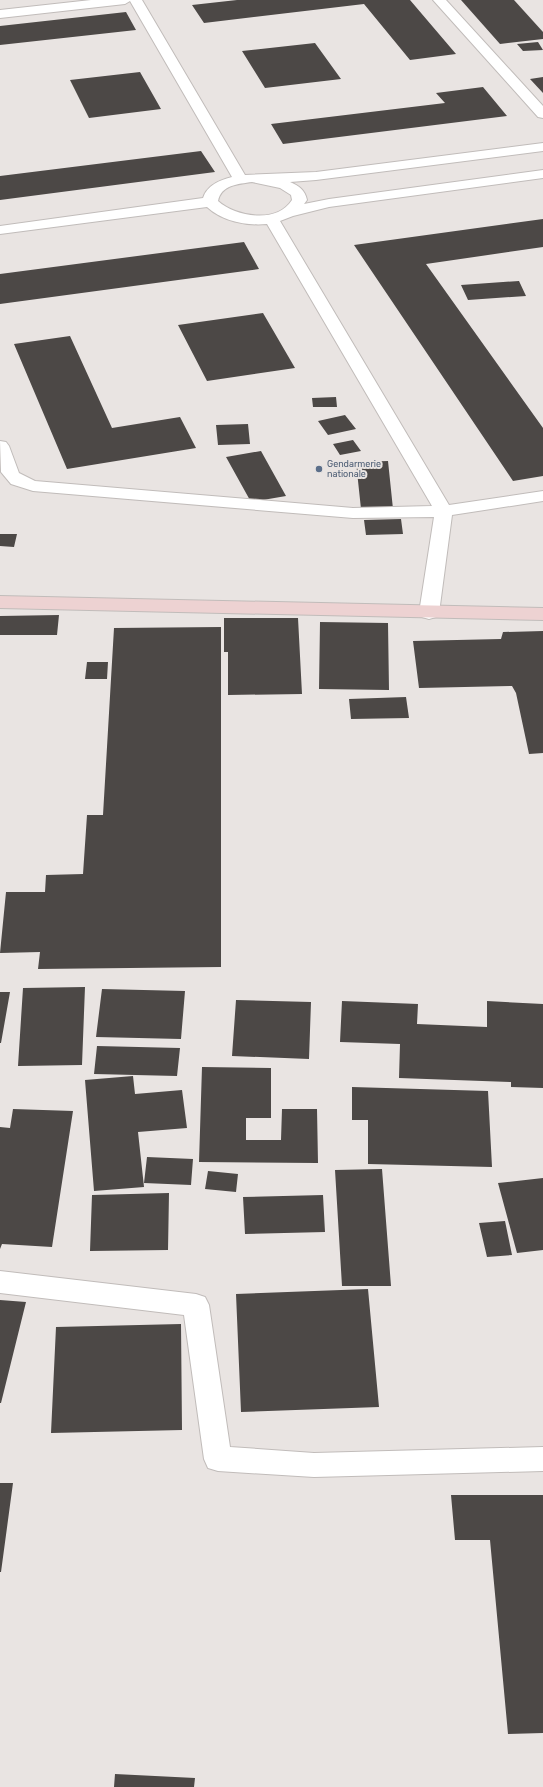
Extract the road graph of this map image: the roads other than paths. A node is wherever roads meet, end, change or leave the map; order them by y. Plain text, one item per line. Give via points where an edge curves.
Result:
1 (125, 0) edge
2 (136, 0) edge
3 (439, 0) edge
4 (0, 14) edge
5 (543, 114) edge
6 (543, 147) edge
7 (543, 174) edge
8 (264, 179) junction
9 (241, 180) junction
10 (210, 202) junction
11 (279, 216) junction
12 (0, 230) edge
13 (0, 446) edge
14 (543, 496) edge
15 (444, 512) junction
16 (0, 602) edge
17 (429, 613) junction
18 (543, 614) edge
19 (0, 1282) edge
20 (543, 1459) edge

1 - 4 street
2 - 9 street
3 - 5 street
6 - 8 street via 316,176
7 - 11 street via 329,202
8 - 9 street
8 - 11 street via 287,185 299,196 294,208
9 - 10 street via 216,188
10 - 11 street via 226,215 240,218
10 - 12 street
11 - 15 street
13 - 15 street via 10,475 19,482 33,486 353,513
14 - 15 street
15 - 17 street
16 - 17 main road
17 - 18 main road
19 - 20 street via 196,1305 218,1459 314,1465

